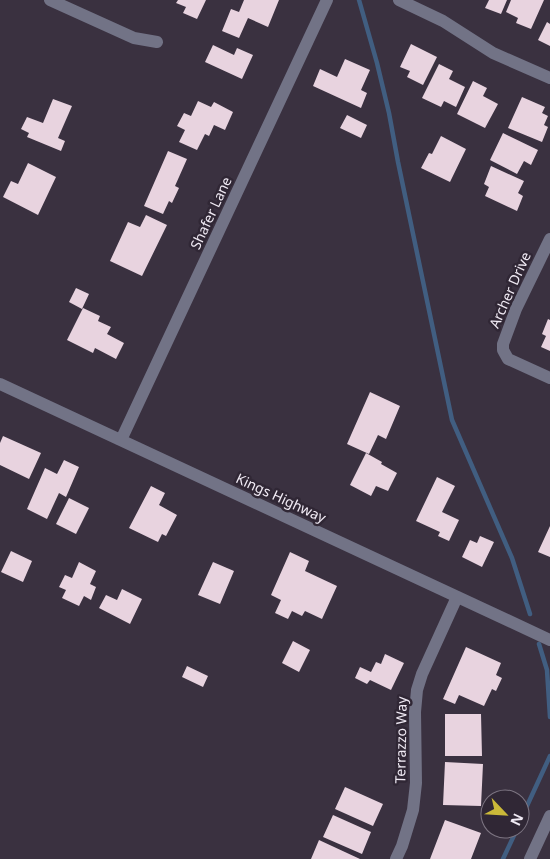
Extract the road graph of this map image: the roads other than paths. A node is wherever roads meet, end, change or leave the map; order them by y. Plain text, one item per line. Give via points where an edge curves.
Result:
1 (50, 0) edge
2 (327, 0) edge
3 (399, 0) edge
4 (157, 42) dead end
5 (550, 78) edge
6 (550, 239) edge
7 (550, 378) edge
8 (0, 384) edge
9 (121, 440) junction
10 (457, 597) junction
11 (550, 640) edge
12 (550, 816) edge
13 (396, 859) edge
14 (530, 859) edge

1 - 4 street via 134,38
2 - 9 street, Shafer Lane
3 - 5 street via 443,21 493,53
6 - 7 street, Archer Drive via 503,344 508,359
8 - 9 street, Kings Highway
9 - 10 street, Kings Highway
10 - 11 street, Kings Highway
10 - 13 street, Terrazzo Way via 417,690 413,810
12 - 14 street

